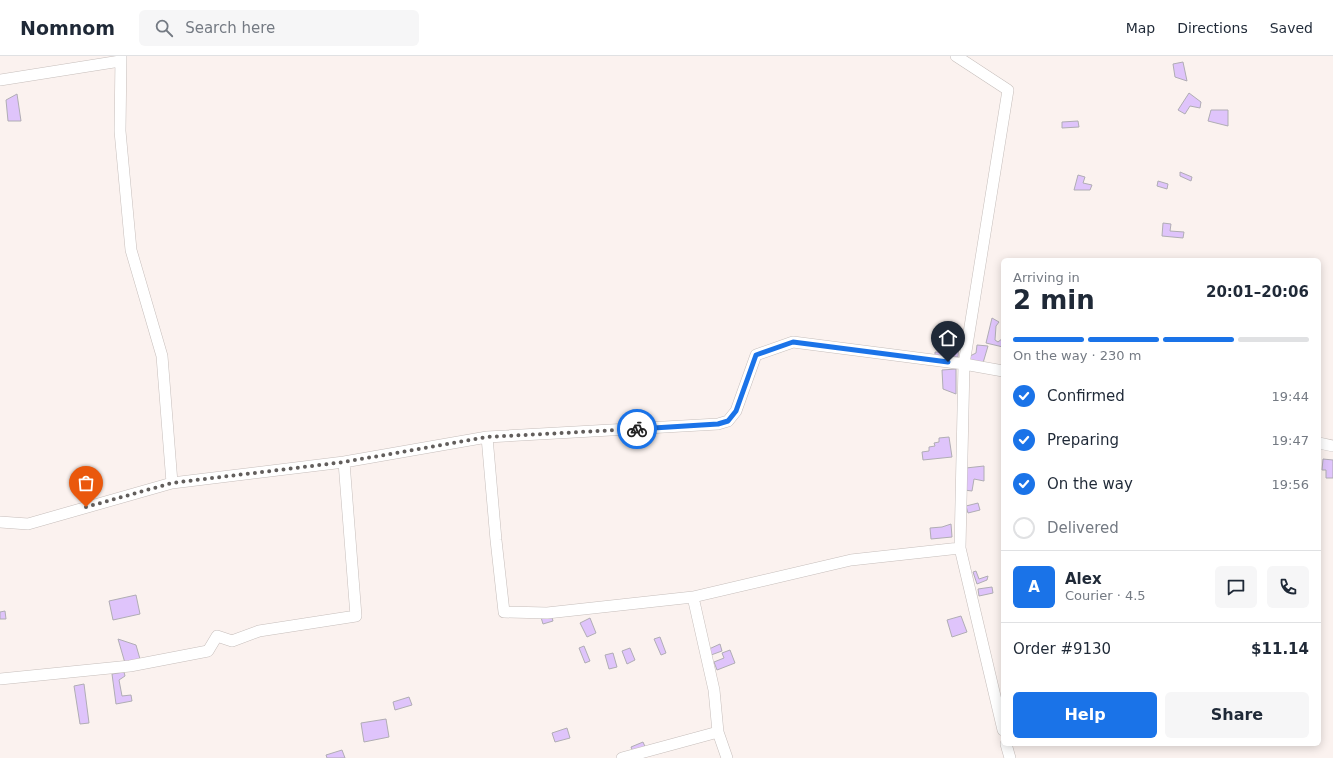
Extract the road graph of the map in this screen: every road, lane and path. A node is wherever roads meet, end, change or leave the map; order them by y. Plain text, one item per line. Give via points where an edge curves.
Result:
1 (956, 56) edge
2 (120, 59) edge
3 (0, 80) edge
4 (964, 364) junction
5 (1001, 371) edge
6 (487, 437) junction
7 (1321, 443) edge
8 (1333, 446) edge
9 (344, 462) junction
10 (172, 483) junction
11 (0, 522) edge
12 (960, 548) junction
13 (693, 597) junction
14 (0, 679) edge
15 (1001, 722) edge
16 (718, 732) junction
17 (1007, 746) edge
18 (622, 758) edge
19 (727, 758) edge
20 (1010, 758) edge

1 - 4 street via 1008,90
2 - 3 street
2 - 10 street via 120,131 131,250 162,356
4 - 5 street
4 - 6 street via 793,342 756,355 736,411 728,421 718,424
4 - 12 street
6 - 9 street
6 - 13 street via 504,612 547,613
7 - 8 street
9 - 10 street
9 - 14 street via 356,616 259,631 232,641 217,636 208,651 130,666
10 - 11 street via 28,524
12 - 13 street via 851,560
12 - 15 street
13 - 16 street via 714,690
16 - 18 street
16 - 19 street
17 - 20 street

